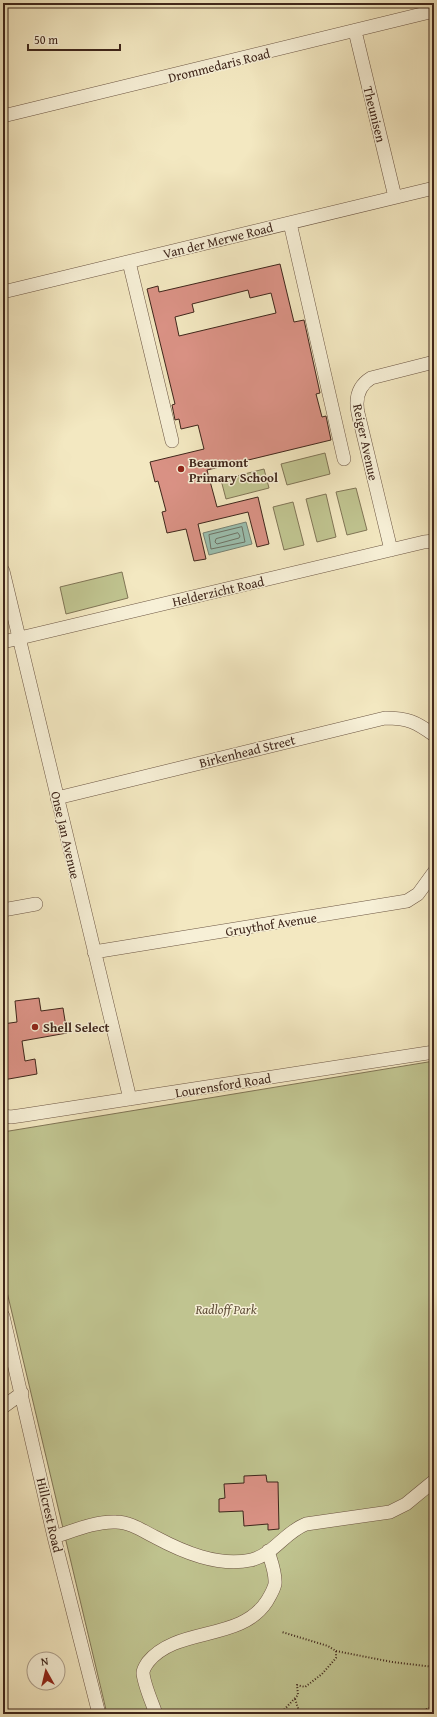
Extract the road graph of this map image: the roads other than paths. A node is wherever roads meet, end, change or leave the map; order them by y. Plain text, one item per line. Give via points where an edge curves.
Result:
1 (434, 11) edge
2 (355, 31) junction
3 (3, 116) edge
4 (434, 188) edge
5 (395, 197) junction
6 (290, 223) junction
7 (129, 262) junction
8 (3, 292) edge
9 (434, 362) edge
10 (172, 441) dead end
11 (344, 459) dead end
12 (434, 541) edge
13 (391, 550) junction
14 (3, 571) edge
15 (19, 638) junction
16 (3, 642) edge
17 (434, 735) edge
18 (57, 798) junction
19 (434, 872) edge
20 (36, 904) dead end
21 (3, 910) edge
22 (94, 952) junction
23 (434, 1052) edge
24 (130, 1099) junction
25 (6, 1118) edge
26 (3, 1316) edge
27 (22, 1393) junction
28 (3, 1407) edge
29 (434, 1481) edge
30 (54, 1537) junction
31 (268, 1551) junction
32 (99, 1714) edge
33 (156, 1714) edge

1 - 2 street, Drommedaris Road
2 - 3 street, Drommedaris Road
2 - 5 street, Theunisen
4 - 5 street, Van der Merwe Road
5 - 6 street, Van der Merwe Road
6 - 7 street, Van der Merwe Road
6 - 11 street
7 - 8 street, Van der Merwe Road
7 - 10 street
9 - 13 street, Reiger Avenue via 371,378 365,382 357,396 358,413
12 - 13 street, Helderzicht Road
13 - 15 street, Helderzicht Road
14 - 15 street, Onse Jan Avenue
15 - 16 street, Helderzicht Road
15 - 18 street, Onse Jan Avenue
17 - 18 street, Birkenhead Street via 409,720 385,718
18 - 22 street, Onse Jan Avenue
19 - 22 street, Gruythof Avenue via 418,894 408,901
20 - 21 street
22 - 24 street, Onse Jan Avenue
23 - 24 street, Lourensford Road
24 - 25 street, Lourensford Road
26 - 27 street, Hillcrest Road
27 - 28 street
27 - 30 street, Hillcrest Road
29 - 31 street via 406,1504 390,1512 306,1524 295,1528
30 - 31 street via 116,1522 128,1523 179,1550 209,1559 228,1562 251,1560
30 - 32 street, Hillcrest Road
31 - 33 street via 275,1586 254,1617 171,1645 153,1655 146,1665 143,1672

